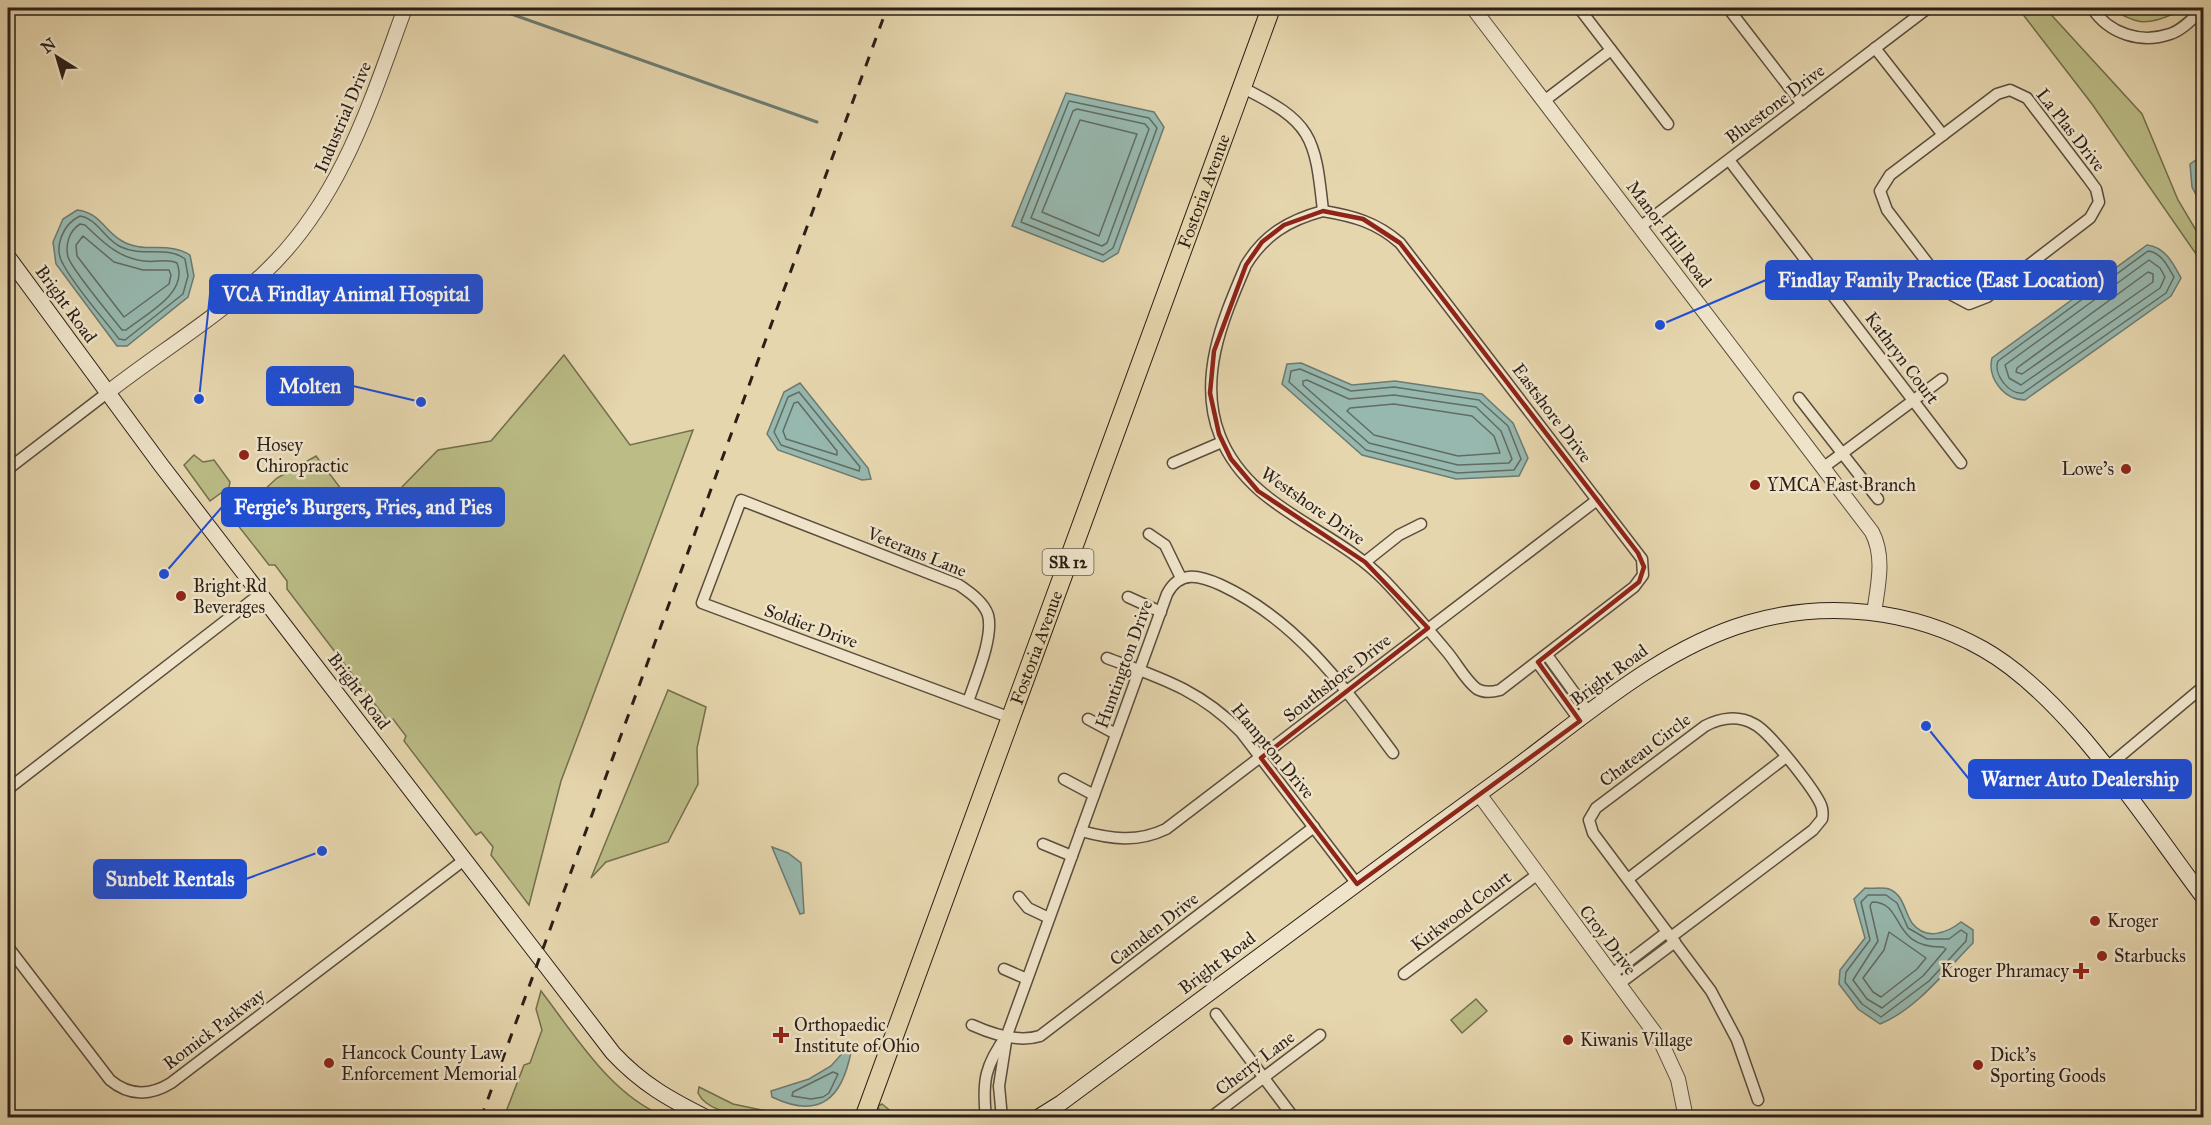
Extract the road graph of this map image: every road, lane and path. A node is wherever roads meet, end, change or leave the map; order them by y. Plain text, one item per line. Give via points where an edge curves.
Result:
1 (405, 8) edge
2 (1271, 8) edge
3 (1473, 8) edge
4 (1579, 8) edge
5 (1728, 8) edge
6 (1926, 8) edge
7 (2092, 8) edge
8 (2196, 10) edge
9 (1875, 48) junction
10 (1611, 50) junction
11 (1241, 87) junction
12 (1544, 101) junction
13 (1802, 105) junction
14 (1668, 124) dead end
15 (1943, 135) junction
16 (1729, 160) junction
17 (1323, 211) junction
18 (1640, 227) junction
19 (8, 257) edge
20 (1942, 379) dead end
21 (107, 393) junction
22 (1799, 398) dead end
23 (1914, 401) junction
24 (1222, 442) junction
25 (1842, 454) junction
26 (1961, 462) dead end
27 (1173, 463) dead end
28 (1824, 467) junction
29 (8, 469) edge
30 (1878, 499) dead end
31 (741, 500) joint
32 (1598, 500) junction
33 (1421, 524) dead end
34 (1149, 534) dead end
35 (1365, 562) junction
36 (1180, 578) junction
37 (260, 594) junction
38 (1128, 597) dead end
39 (1161, 612) junction
40 (1874, 613) junction
41 (1428, 628) junction
42 (1107, 658) dead end
43 (1542, 658) junction
44 (1139, 670) junction
45 (2204, 686) edge
46 (1347, 691) junction
47 (968, 702) junction
48 (1584, 717) junction
49 (1011, 718) junction
50 (1088, 720) dead end
51 (1116, 734) junction
52 (1393, 753) dead end
53 (1786, 757) junction
54 (1261, 758) junction
55 (2106, 768) junction
56 (1064, 779) dead end
57 (8, 789) edge
58 (1479, 794) junction
59 (1094, 795) junction
60 (1314, 827) junction
61 (1081, 831) junction
62 (1043, 844) dead end
63 (1072, 856) junction
64 (464, 860) junction
65 (1538, 874) junction
66 (1628, 879) junction
67 (1357, 884) junction
68 (1019, 897) dead end
69 (2204, 898) edge
70 (1049, 918) junction
71 (1671, 937) junction
72 (8, 947) edge
73 (1004, 969) dead end
74 (1404, 974) dead end
75 (1027, 979) junction
76 (1615, 979) junction
77 (1216, 1014) dead end
78 (972, 1025) dead end
79 (1007, 1035) junction
80 (1320, 1035) dead end
81 (1264, 1077) junction
82 (1758, 1100) dead end
83 (707, 1118) edge
84 (864, 1118) edge
85 (986, 1118) edge
86 (1002, 1118) edge
87 (1037, 1118) edge
88 (1210, 1118) edge
89 (1294, 1118) edge
90 (1686, 1118) edge

1 - 21 street, Industrial Drive via 353,147 306,226 248,288
2 - 11 main road, Fostoria Avenue / SR 12
3 - 12 street, Manor Hill Road
4 - 10 street
5 - 13 street
6 - 9 street, Bluestone Drive
7 - 8 street via 2109,26 2130,37 2150,38 2172,33
9 - 13 street, Bluestone Drive
9 - 15 street
10 - 12 street
10 - 14 street
11 - 17 street via 1282,108 1302,128 1315,153
11 - 49 main road, Fostoria Avenue / SR 12
12 - 18 street, Manor Hill Road
13 - 16 street, Bluestone Drive
15 - 15 street, La Plas Drive via 1885,180 1881,198 1952,295 1963,303 1975,303 2090,218 2098,208 2098,195 2027,98 2016,91 1997,94
16 - 18 street, Bluestone Drive
16 - 23 street, Kathryn Court
17 - 24 street, Westshore Drive via 1296,219 1272,233 1253,253 1243,272 1211,365 1212,407
17 - 32 street, Eastshore Drive via 1363,219 1400,243
18 - 28 street, Manor Hill Road
19 - 21 main road, Bright Road
20 - 23 street
21 - 29 street
21 - 37 main road, Bright Road
22 - 25 street
23 - 25 street
23 - 26 street, Kathryn Court
24 - 27 street
24 - 35 street, Westshore Drive via 1239,471 1258,491
25 - 28 street
25 - 30 street
28 - 40 street, Manor Hill Road via 1879,544
31 - 47 street, Veterans Lane via 959,585 974,595 988,615 987,639
31 - 47 street, Soldier Drive via 702,603
32 - 41 street, Southshore Drive
32 - 43 street, Eastshore Drive via 1638,553 1643,575 1634,587
33 - 35 street via 1399,535
34 - 36 street via 1165,545
35 - 41 street, Westshore Drive
36 - 39 street, Huntington Drive via 1170,588
36 - 46 street via 1205,578 1267,612 1307,645
37 - 57 street
37 - 64 main road, Bright Road
38 - 39 street
39 - 44 street, Huntington Drive
40 - 48 main road, Bright Road via 1790,613 1727,630 1668,657
40 - 55 main road, Bright Road via 1940,629 1999,658 2034,684
41 - 43 street, Westshore Drive via 1482,691 1500,690
41 - 46 street, Southshore Drive
42 - 44 street, Hampton Drive
43 - 48 street
44 - 51 street, Huntington Drive
44 - 54 street, Hampton Drive via 1171,681 1209,703
45 - 55 street
46 - 52 street
46 - 54 street, Southshore Drive
47 - 49 street, Soldier Drive
48 - 58 main road, Bright Road
49 - 84 main road, Fostoria Avenue / SR 12
50 - 51 street
51 - 59 street, Huntington Drive
53 - 66 street
53 - 66 street, Chateau Circle via 1770,736 1753,723 1732,718 1718,720 1693,734 1596,808 1589,820 1590,827
53 - 71 street, Chateau Circle via 1821,805 1823,812 1818,825
54 - 60 street, Hampton Drive
54 - 61 street, Southshore Drive via 1160,832 1120,839
55 - 69 main road, Bright Road
56 - 59 street
58 - 65 street, Croy Drive
58 - 67 main road, Bright Road
59 - 61 street, Huntington Drive
60 - 67 street, Hampton Drive
60 - 79 street, Camden Drive via 1052,1029 1033,1039
61 - 63 street, Huntington Drive
62 - 63 street
63 - 70 street, Huntington Drive
64 - 72 street, Romick Parkway via 171,1083 151,1092 129,1091 110,1080
64 - 83 main road, Bright Road via 634,1076
65 - 74 street, Kirkwood Court
65 - 76 street, Croy Drive
66 - 71 street, Chateau Circle
67 - 87 main road, Bright Road
68 - 70 street via 1028,908
70 - 75 street, Huntington Drive
71 - 76 street
71 - 82 street, Chateau Circle via 1729,1021
73 - 75 street
75 - 79 street, Huntington Drive
76 - 90 street, Croy Drive via 1667,1052 1678,1079
77 - 81 street
78 - 79 street, Camden Drive
79 - 85 street, Huntington Drive via 988,1065 984,1086
79 - 86 street, Huntington Drive via 999,1086
80 - 81 street, Cherry Lane
81 - 88 street, Cherry Lane
81 - 89 street

